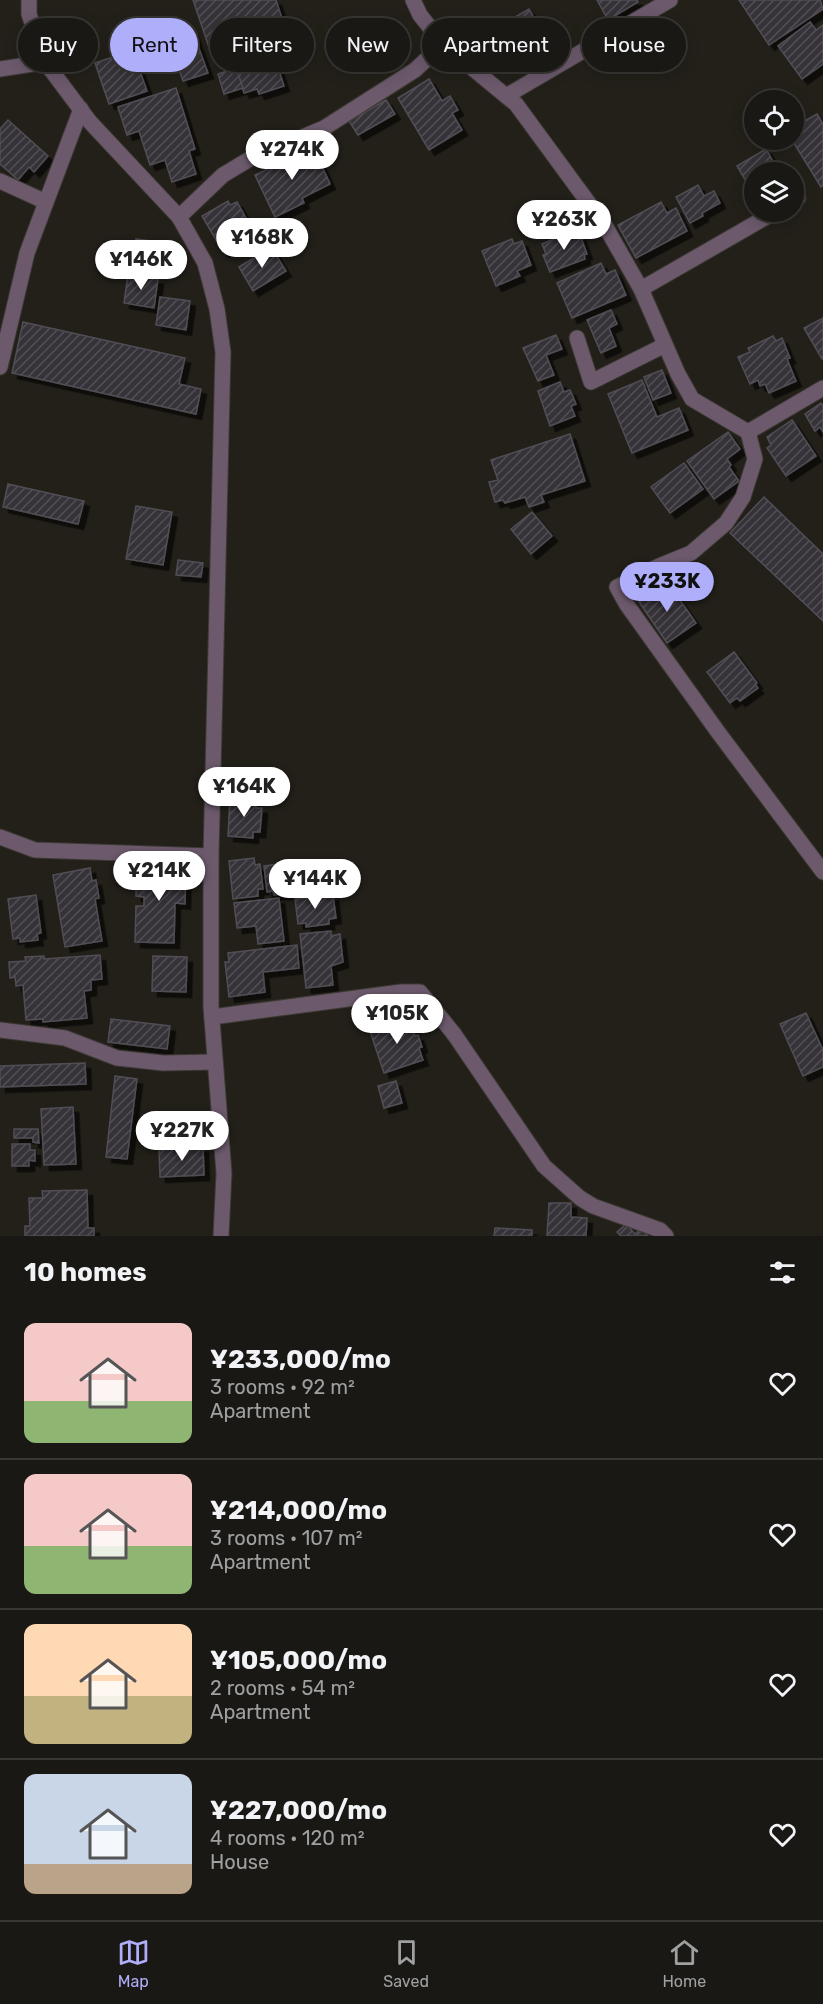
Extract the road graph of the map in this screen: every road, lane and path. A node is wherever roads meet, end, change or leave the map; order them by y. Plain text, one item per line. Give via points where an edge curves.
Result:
1 (28, 0) edge
2 (413, 0) edge
3 (669, 0) edge
4 (29, 18) edge
5 (422, 18) edge
6 (422, 64) edge
7 (18, 66) edge
8 (0, 69) edge
9 (53, 72) edge
10 (477, 72) edge
11 (506, 96) junction
12 (81, 109) junction
13 (0, 181) edge
14 (46, 201) junction
15 (179, 217) junction
16 (758, 222) edge
17 (641, 289) junction
18 (577, 338) dead end
19 (665, 345) junction
20 (0, 367) edge
21 (823, 388) edge
22 (748, 432) junction
23 (0, 837) edge
24 (211, 856) junction
25 (823, 872) edge
26 (212, 1017) junction
27 (0, 1030) edge
28 (215, 1062) junction
29 (221, 1236) edge
30 (666, 1236) edge

1 - 4 street
2 - 5 street
3 - 11 street
6 - 15 street via 324,128 248,160 223,175
7 - 8 street
9 - 12 street
10 - 11 street
11 - 17 street via 516,104 604,224
12 - 14 street
12 - 15 street
13 - 14 street
14 - 20 street via 27,253
15 - 24 street via 205,263 223,352
16 - 17 street
17 - 19 street
18 - 19 street via 591,382
19 - 22 street via 692,399
21 - 22 street
22 - 25 street via 754,459 743,497 726,523 691,553 617,587
23 - 24 street via 35,850
24 - 26 street
26 - 28 street
26 - 30 street via 420,992 454,1034 544,1166 593,1206 660,1230
27 - 28 street via 65,1038 117,1058 163,1063
28 - 29 street via 224,1173

